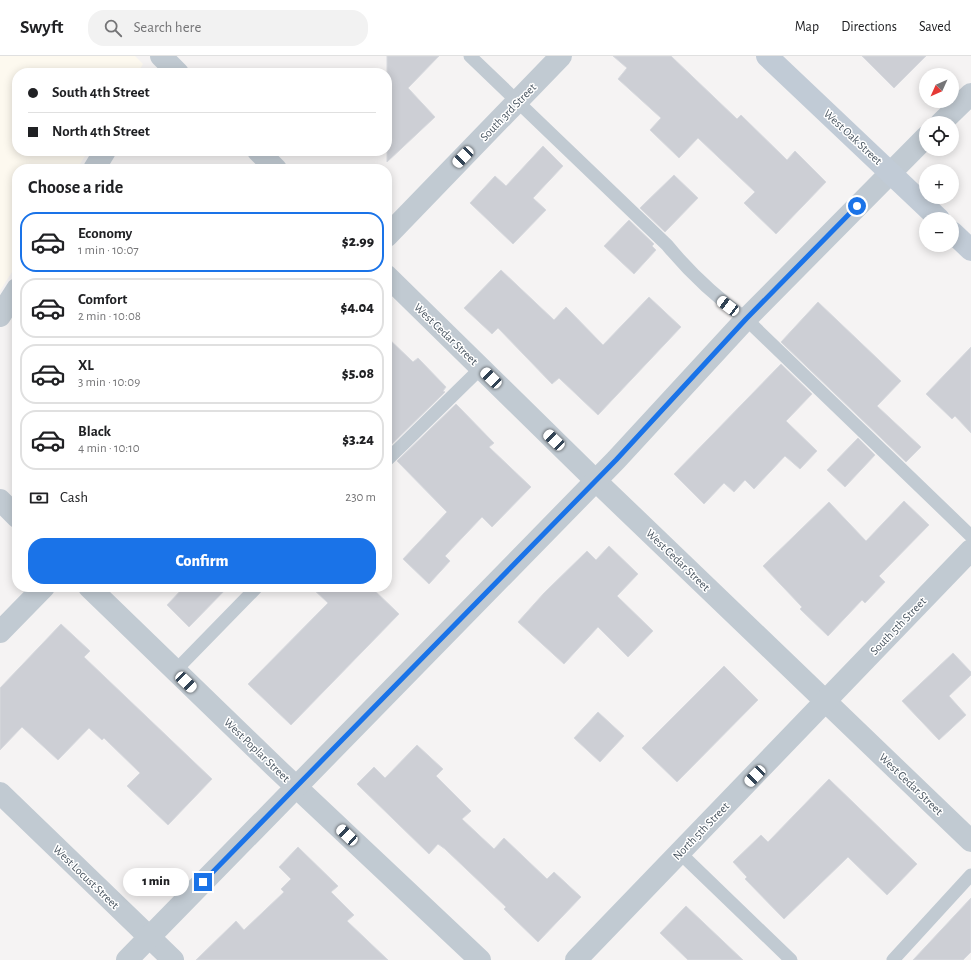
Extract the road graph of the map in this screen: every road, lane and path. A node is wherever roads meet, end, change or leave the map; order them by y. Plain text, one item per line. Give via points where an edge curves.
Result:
1 (470, 56) edge
2 (561, 56) edge
3 (768, 56) edge
4 (971, 94) edge
5 (518, 101) junction
6 (948, 116) edge
7 (919, 144) edge
8 (263, 156) edge
9 (271, 164) edge
10 (890, 172) junction
11 (932, 212) edge
12 (392, 231) edge
13 (959, 239) edge
14 (971, 250) edge
15 (392, 281) edge
16 (12, 297) edge
17 (0, 316) edge
18 (746, 319) junction
19 (481, 368) junction
20 (392, 455) edge
21 (596, 480) junction
22 (0, 500) edge
23 (12, 512) edge
24 (971, 536) edge
25 (971, 550) edge
26 (39, 592) edge
27 (94, 592) edge
28 (253, 592) edge
29 (0, 632) edge
30 (175, 671) junction
31 (825, 702) junction
32 (296, 787) junction
33 (0, 793) edge
34 (971, 841) edge
35 (680, 853) junction
36 (971, 875) edge
37 (149, 937) junction
38 (128, 960) edge
39 (173, 960) edge
40 (480, 960) edge
41 (576, 960) edge
42 (790, 960) edge
43 (893, 960) edge

1 - 5 lane
2 - 5 street, South 3rd Street
3 - 10 main road, West Oak Street
4 - 6 street
5 - 12 street, South 3rd Street
5 - 18 lane via 667,245 683,265 719,299
7 - 10 street
8 - 9 street
10 - 11 main road, West Oak Street
10 - 18 street
13 - 14 main road
15 - 19 street, West Cedar Street
16 - 17 street
18 - 21 street
18 - 24 lane
19 - 20 lane
19 - 21 street, West Cedar Street
21 - 31 street, West Cedar Street
21 - 32 street
22 - 23 street
25 - 31 street, South 5th Street
26 - 29 street
27 - 30 street, West Poplar Street
28 - 30 lane
30 - 32 street, West Poplar Street
31 - 34 street, West Cedar Street
31 - 35 street, North 5th Street
32 - 37 street
32 - 40 street, West Poplar Street
33 - 37 street, West Locust Street
35 - 41 street, North 5th Street
35 - 42 lane
36 - 43 lane
37 - 38 street
37 - 39 street, West Locust Street

